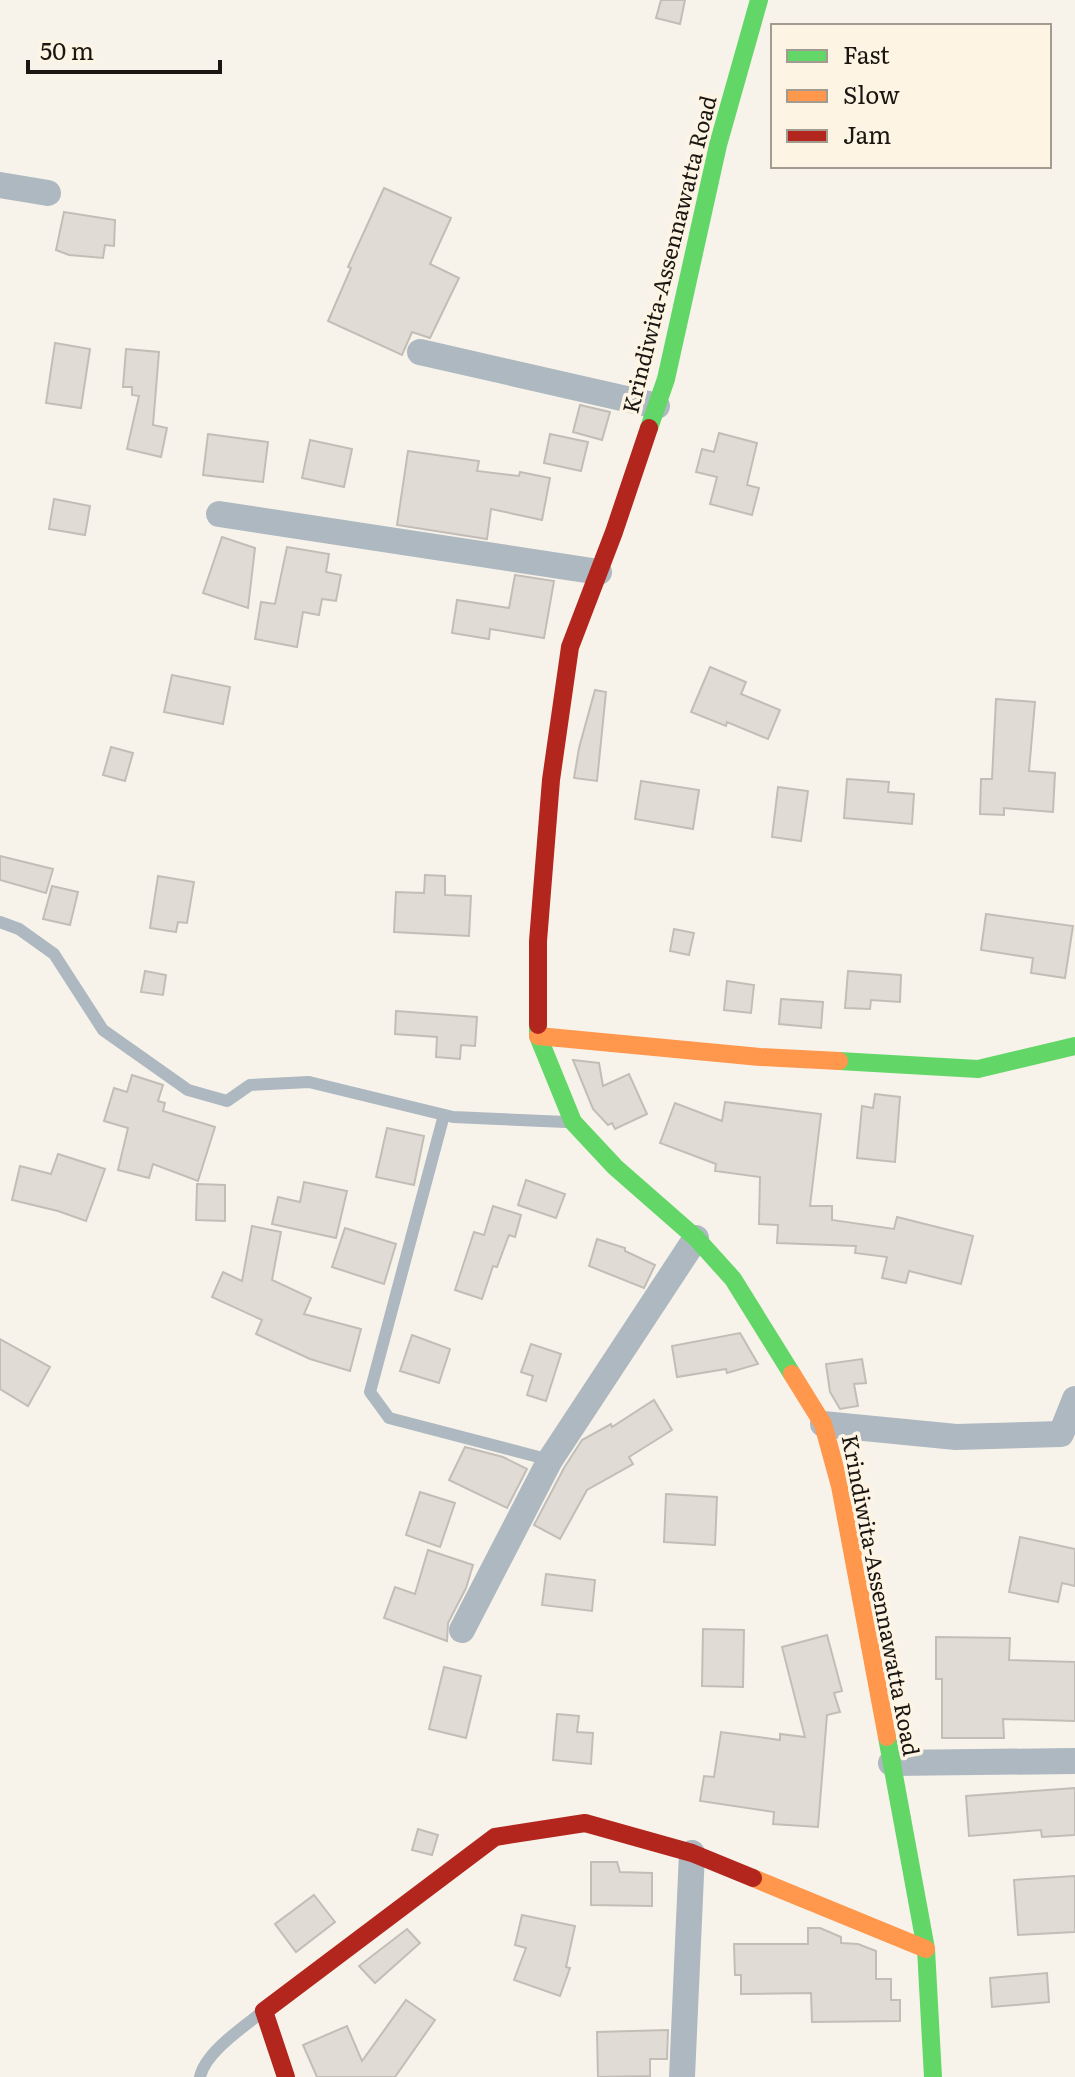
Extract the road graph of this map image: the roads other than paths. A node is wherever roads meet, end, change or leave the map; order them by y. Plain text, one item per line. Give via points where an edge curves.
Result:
1 (759, 0) edge
2 (0, 185) edge
3 (48, 193) dead end
4 (420, 352) dead end
5 (657, 406) junction
6 (219, 514) dead end
7 (599, 572) junction
8 (0, 922) edge
9 (538, 1036) junction
10 (1075, 1046) edge
11 (444, 1115) junction
12 (573, 1122) junction
13 (696, 1238) junction
14 (1075, 1399) edge
15 (823, 1424) junction
16 (550, 1460) junction
17 (462, 1630) dead end
18 (1075, 1761) edge
19 (891, 1763) junction
20 (692, 1853) junction
21 (926, 1949) junction
22 (264, 2011) junction
23 (200, 2077) edge
24 (286, 2077) edge
25 (682, 2077) edge
26 (933, 2077) edge

1 - 5 main road, Krindiwita-Assennawatta Road via 718,145
2 - 3 street
4 - 5 street
5 - 7 main road, Krindiwita-Assennawatta Road
6 - 7 street
7 - 9 main road, Krindiwita-Assennawatta Road via 570,647 551,780 538,941
8 - 11 lane via 54,954 103,1030 188,1090 227,1101 250,1085 309,1082
9 - 10 main road via 760,1057 978,1069
9 - 12 main road, Krindiwita-Assennawatta Road
11 - 12 lane
11 - 16 lane via 370,1392 389,1418
12 - 13 main road, Krindiwita-Assennawatta Road
13 - 15 main road, Krindiwita-Assennawatta Road via 733,1279
13 - 16 street
14 - 15 street via 1061,1434 956,1437
15 - 19 main road, Krindiwita-Assennawatta Road via 840,1486
16 - 17 street
18 - 19 street
19 - 21 main road, Krindiwita-Assennawatta Road
20 - 21 main road
20 - 22 main road via 585,1823 495,1837
20 - 25 street
21 - 26 main road, Krindiwita-Assennawatta Road
22 - 23 lane via 229,2038
22 - 24 main road

